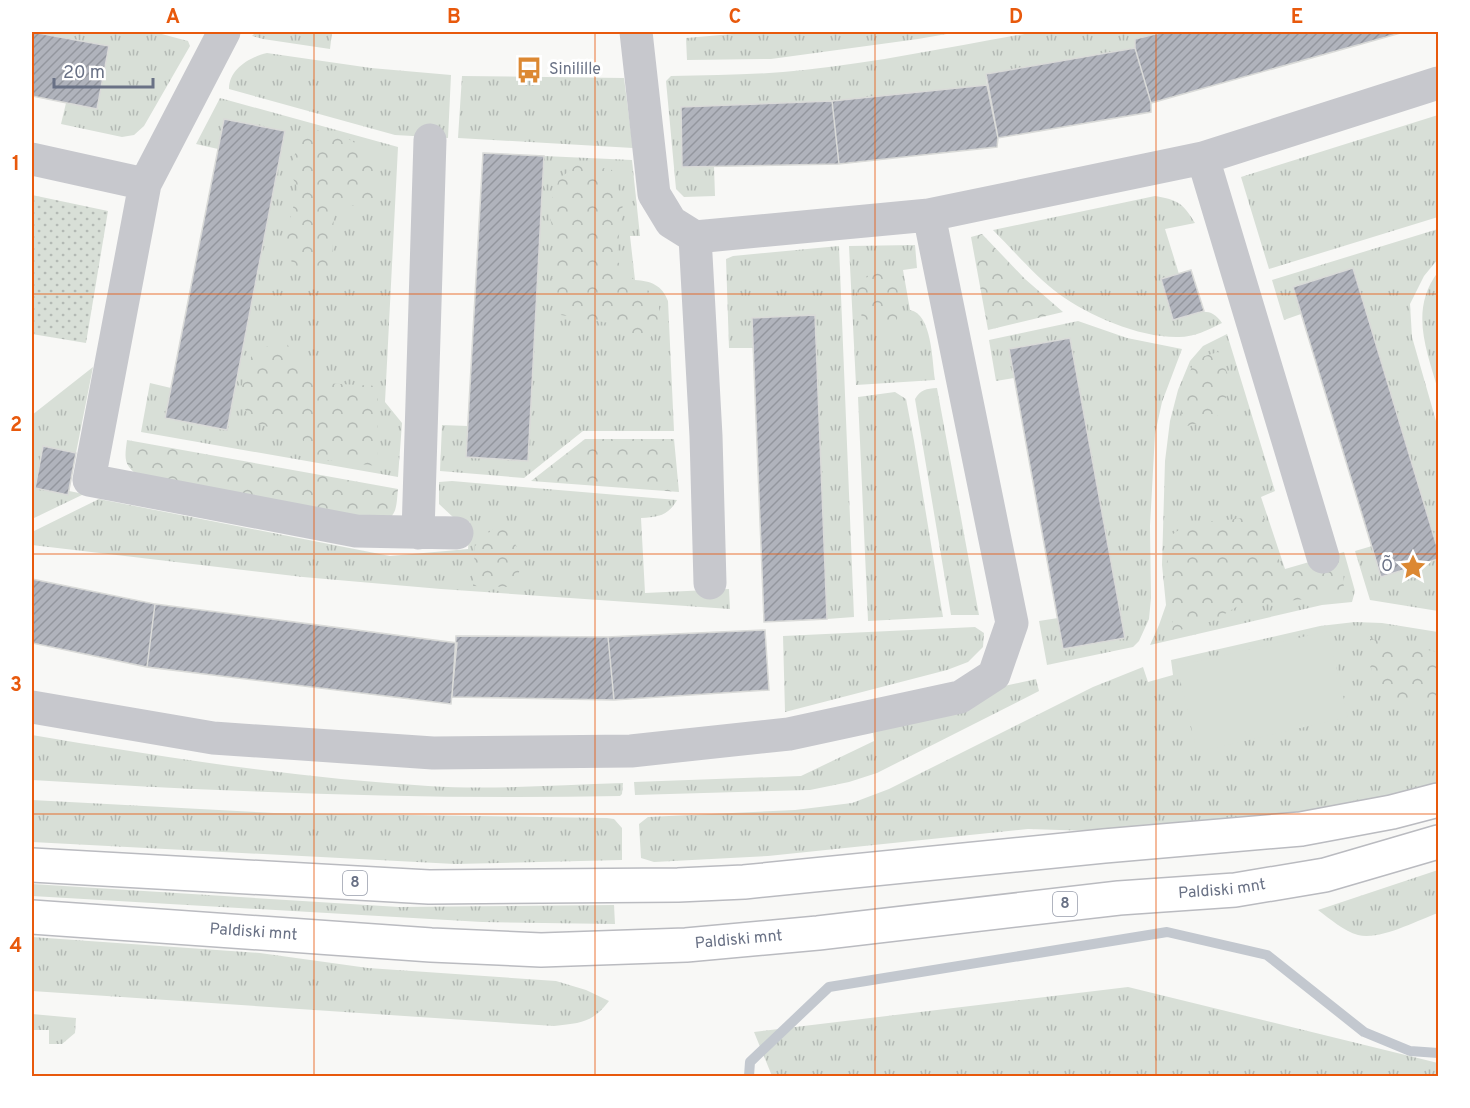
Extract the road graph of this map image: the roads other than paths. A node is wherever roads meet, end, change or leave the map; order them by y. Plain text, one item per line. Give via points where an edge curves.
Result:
1 (224, 32) edge
2 (636, 32) edge
3 (1438, 83) edge
4 (430, 140) dead end
5 (1203, 158) junction
6 (32, 159) edge
7 (144, 184) junction
8 (929, 215) junction
9 (695, 237) junction
10 (418, 533) junction
11 (458, 533) dead end
12 (1323, 557) dead end
13 (710, 583) dead end
14 (32, 707) edge
15 (1438, 800) edge
16 (1438, 842) edge
17 (32, 865) edge
18 (32, 917) edge

1 - 7 street
2 - 9 street via 654,194 671,222
3 - 5 street
4 - 10 street
5 - 8 street
5 - 12 street
6 - 7 street
7 - 10 street via 89,480 356,531
8 - 9 street
8 - 14 street via 1012,623 994,675 960,697 789,734 631,751 434,753 224,739
9 - 13 street
10 - 11 street
15 - 17 main road, 8 via 1301,829 744,882 429,887
16 - 18 main road, Paldiski mnt / 8 via 1325,875 1235,890 1119,898 686,945 541,950

